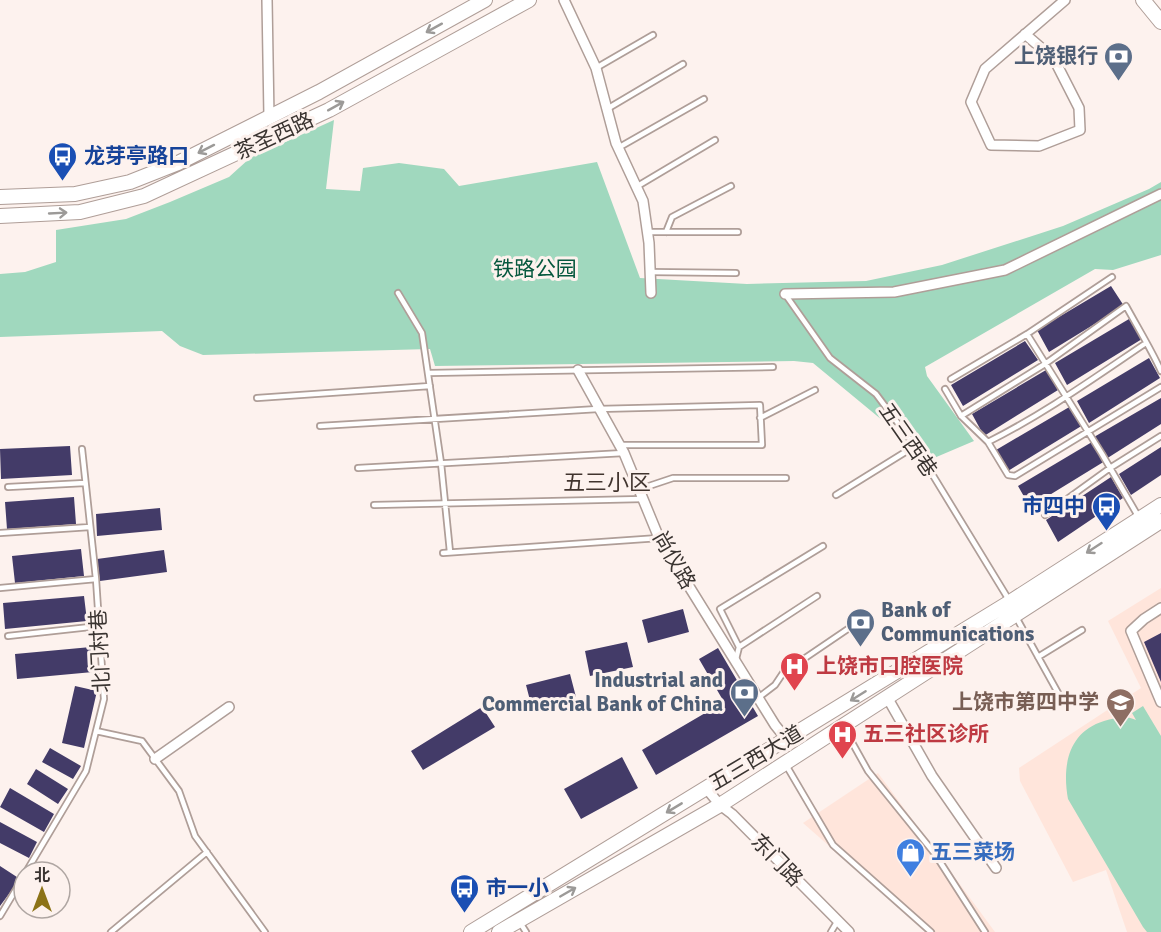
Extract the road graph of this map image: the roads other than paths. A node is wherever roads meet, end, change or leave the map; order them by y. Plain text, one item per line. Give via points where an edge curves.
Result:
1 (267, 0) edge
2 (529, 0) edge
3 (564, 0) edge
4 (1065, 0) edge
5 (1143, 0) edge
6 (482, 1) edge
7 (1161, 22) edge
8 (1025, 34) junction
9 (654, 35) dead end
10 (683, 64) dead end
11 (596, 68) junction
12 (704, 99) dead end
13 (607, 109) junction
14 (269, 117) junction
15 (715, 140) dead end
16 (618, 148) junction
17 (730, 186) dead end
18 (636, 187) junction
19 (1161, 194) edge
20 (0, 196) edge
21 (0, 216) edge
22 (647, 232) junction
23 (666, 232) junction
24 (738, 232) dead end
25 (650, 272) junction
26 (736, 273) dead end
27 (1112, 277) dead end
28 (398, 293) dead end
29 (651, 293) dead end
30 (785, 294) joint
31 (1027, 334) junction
32 (1146, 343) junction
33 (1045, 363) junction
34 (773, 367) dead end
35 (578, 370) junction
36 (1161, 371) edge
37 (429, 373) junction
38 (951, 379) dead end
39 (430, 386) junction
40 (1161, 387) edge
41 (945, 389) dead end
42 (815, 390) dead end
43 (257, 398) dead end
44 (1065, 398) junction
45 (598, 409) junction
46 (961, 416) junction
47 (760, 418) junction
48 (435, 419) junction
49 (320, 426) dead end
50 (1088, 432) junction
51 (1161, 436) edge
52 (988, 442) junction
53 (915, 446) junction
54 (82, 449) dead end
55 (622, 449) junction
56 (441, 463) junction
57 (358, 468) dead end
58 (1110, 468) junction
59 (786, 478) dead end
60 (85, 483) junction
61 (8, 487) dead end
62 (641, 494) junction
63 (836, 495) dead end
64 (446, 502) junction
65 (1161, 504) edge
66 (374, 505) dead end
67 (1045, 516) dead end
68 (1139, 519) junction
69 (1161, 521) edge
70 (90, 527) junction
71 (0, 533) edge
72 (659, 538) junction
73 (823, 546) dead end
74 (450, 552) junction
75 (444, 553) dead end
76 (96, 579) junction
77 (0, 588) edge
78 (817, 596) dead end
79 (1012, 608) junction
80 (1161, 608) edge
81 (864, 618) dead end
82 (99, 626) junction
83 (1082, 630) dead end
84 (8, 636) dead end
85 (739, 647) junction
86 (1038, 657) junction
87 (735, 661) junction
88 (887, 697) junction
89 (758, 698) junction
90 (1062, 700) dead end
91 (1161, 702) edge
92 (229, 707) dead end
93 (843, 725) junction
94 (96, 731) junction
95 (787, 740) junction
96 (155, 759) junction
97 (785, 763) junction
98 (706, 788) junction
99 (720, 805) junction
100 (207, 852) junction
101 (33, 860) edge
102 (996, 868) dead end
103 (12, 896) edge
104 (0, 916) edge
105 (837, 921) junction
106 (522, 926) edge
107 (111, 932) edge
108 (265, 932) edge
109 (471, 932) edge
110 (500, 932) edge
111 (831, 932) edge
112 (849, 932) edge
113 (931, 932) edge
114 (985, 932) edge

1 - 14 street
21 -> 2 main road, 茶圣西路 via 80,212 144,196 328,110
3 - 11 street
4 - 8 street
5 - 7 main road
6 -> 14 main road, 茶圣西路
8 - 8 street via 985,69 970,102 992,145 1039,146 1080,130 1079,108 1054,59
9 - 11 lane
10 - 13 lane
11 - 13 street
12 - 16 lane
13 - 16 street
14 -> 20 main road, 茶圣西路 via 178,163 130,182 75,194
15 - 18 lane
16 - 18 street
17 - 23 lane via 672,217
18 - 22 street via 643,201
19 - 30 street via 1005,270 894,292
22 - 23 lane
22 - 25 street
23 - 24 lane
25 - 26 lane
25 - 29 street
27 - 31 lane
28 - 37 lane via 422,333
30 - 53 lane, 五三西巷 via 830,358 876,394
31 - 33 lane
31 - 38 lane
32 - 33 lane via 1126,306
32 - 36 lane
32 - 44 lane
33 - 44 lane
33 - 46 lane
34 - 35 lane
35 - 37 lane
35 - 45 street, 尚仪路
37 - 39 lane
39 - 43 lane
39 - 48 lane
40 - 50 lane
41 - 46 lane
42 - 47 lane
44 - 50 lane
44 - 52 lane
45 - 47 lane via 760,405
45 - 48 lane
45 - 55 street, 尚仪路
46 - 52 lane
47 - 55 lane via 762,445
48 - 49 lane
48 - 56 lane
50 - 52 lane via 1015,476 1008,475
50 - 58 lane
51 - 58 lane
53 - 63 lane
53 - 79 lane, 五三西巷
54 - 60 lane, 北门村巷
55 - 56 lane
55 - 62 street, 尚仪路
56 - 57 lane
56 - 64 lane
58 - 67 lane
58 - 68 lane
59 - 62 lane via 673,478
60 - 61 lane
60 - 70 lane, 北门村巷
62 - 64 lane
62 - 72 street, 尚仪路
64 - 66 lane
64 - 74 lane
65 - 68 main road, 五三西大道
68 -> 79 main road, 五三西大道
69 - 79 main road, 五三西大道
70 - 71 lane
70 - 76 lane, 北门村巷
72 - 74 lane
72 - 87 street, 尚仪路
73 - 85 lane via 720,609
74 - 75 lane
76 - 77 lane
76 - 82 lane, 北门村巷
78 - 85 lane
79 - 86 lane, 五三西巷
79 - 88 main road, 五三西大道
79 -> 95 main road, 五三西大道
80 - 91 street via 1131,632
81 - 89 lane via 783,673
82 - 84 lane
82 - 94 lane, 北门村巷 via 104,699
83 - 86 lane
85 - 87 lane
86 - 90 lane, 五三西巷
87 - 89 street, 尚仪路
88 - 93 main road, 五三西大道
88 - 102 street via 932,776
89 - 95 street, 尚仪路
92 - 96 street
93 - 97 main road, 五三西大道
93 - 114 lane via 868,771 935,854
94 - 96 lane via 142,741
94 - 101 lane, 北门村巷 via 86,771
95 - 98 main road, 五三西大道
96 - 100 lane via 179,790 195,836
97 - 99 main road, 五三西大道
97 - 113 lane via 833,845
98 - 99 street, 东门路
98 -> 109 main road, 五三西大道
99 - 105 street, 东门路
106 -> 99 main road, 五三西大道
100 - 107 lane
100 - 108 lane
103 - 104 lane, 北门村巷
105 - 111 lane
105 - 112 street, 东门路
106 - 110 main road, 五三西大道

